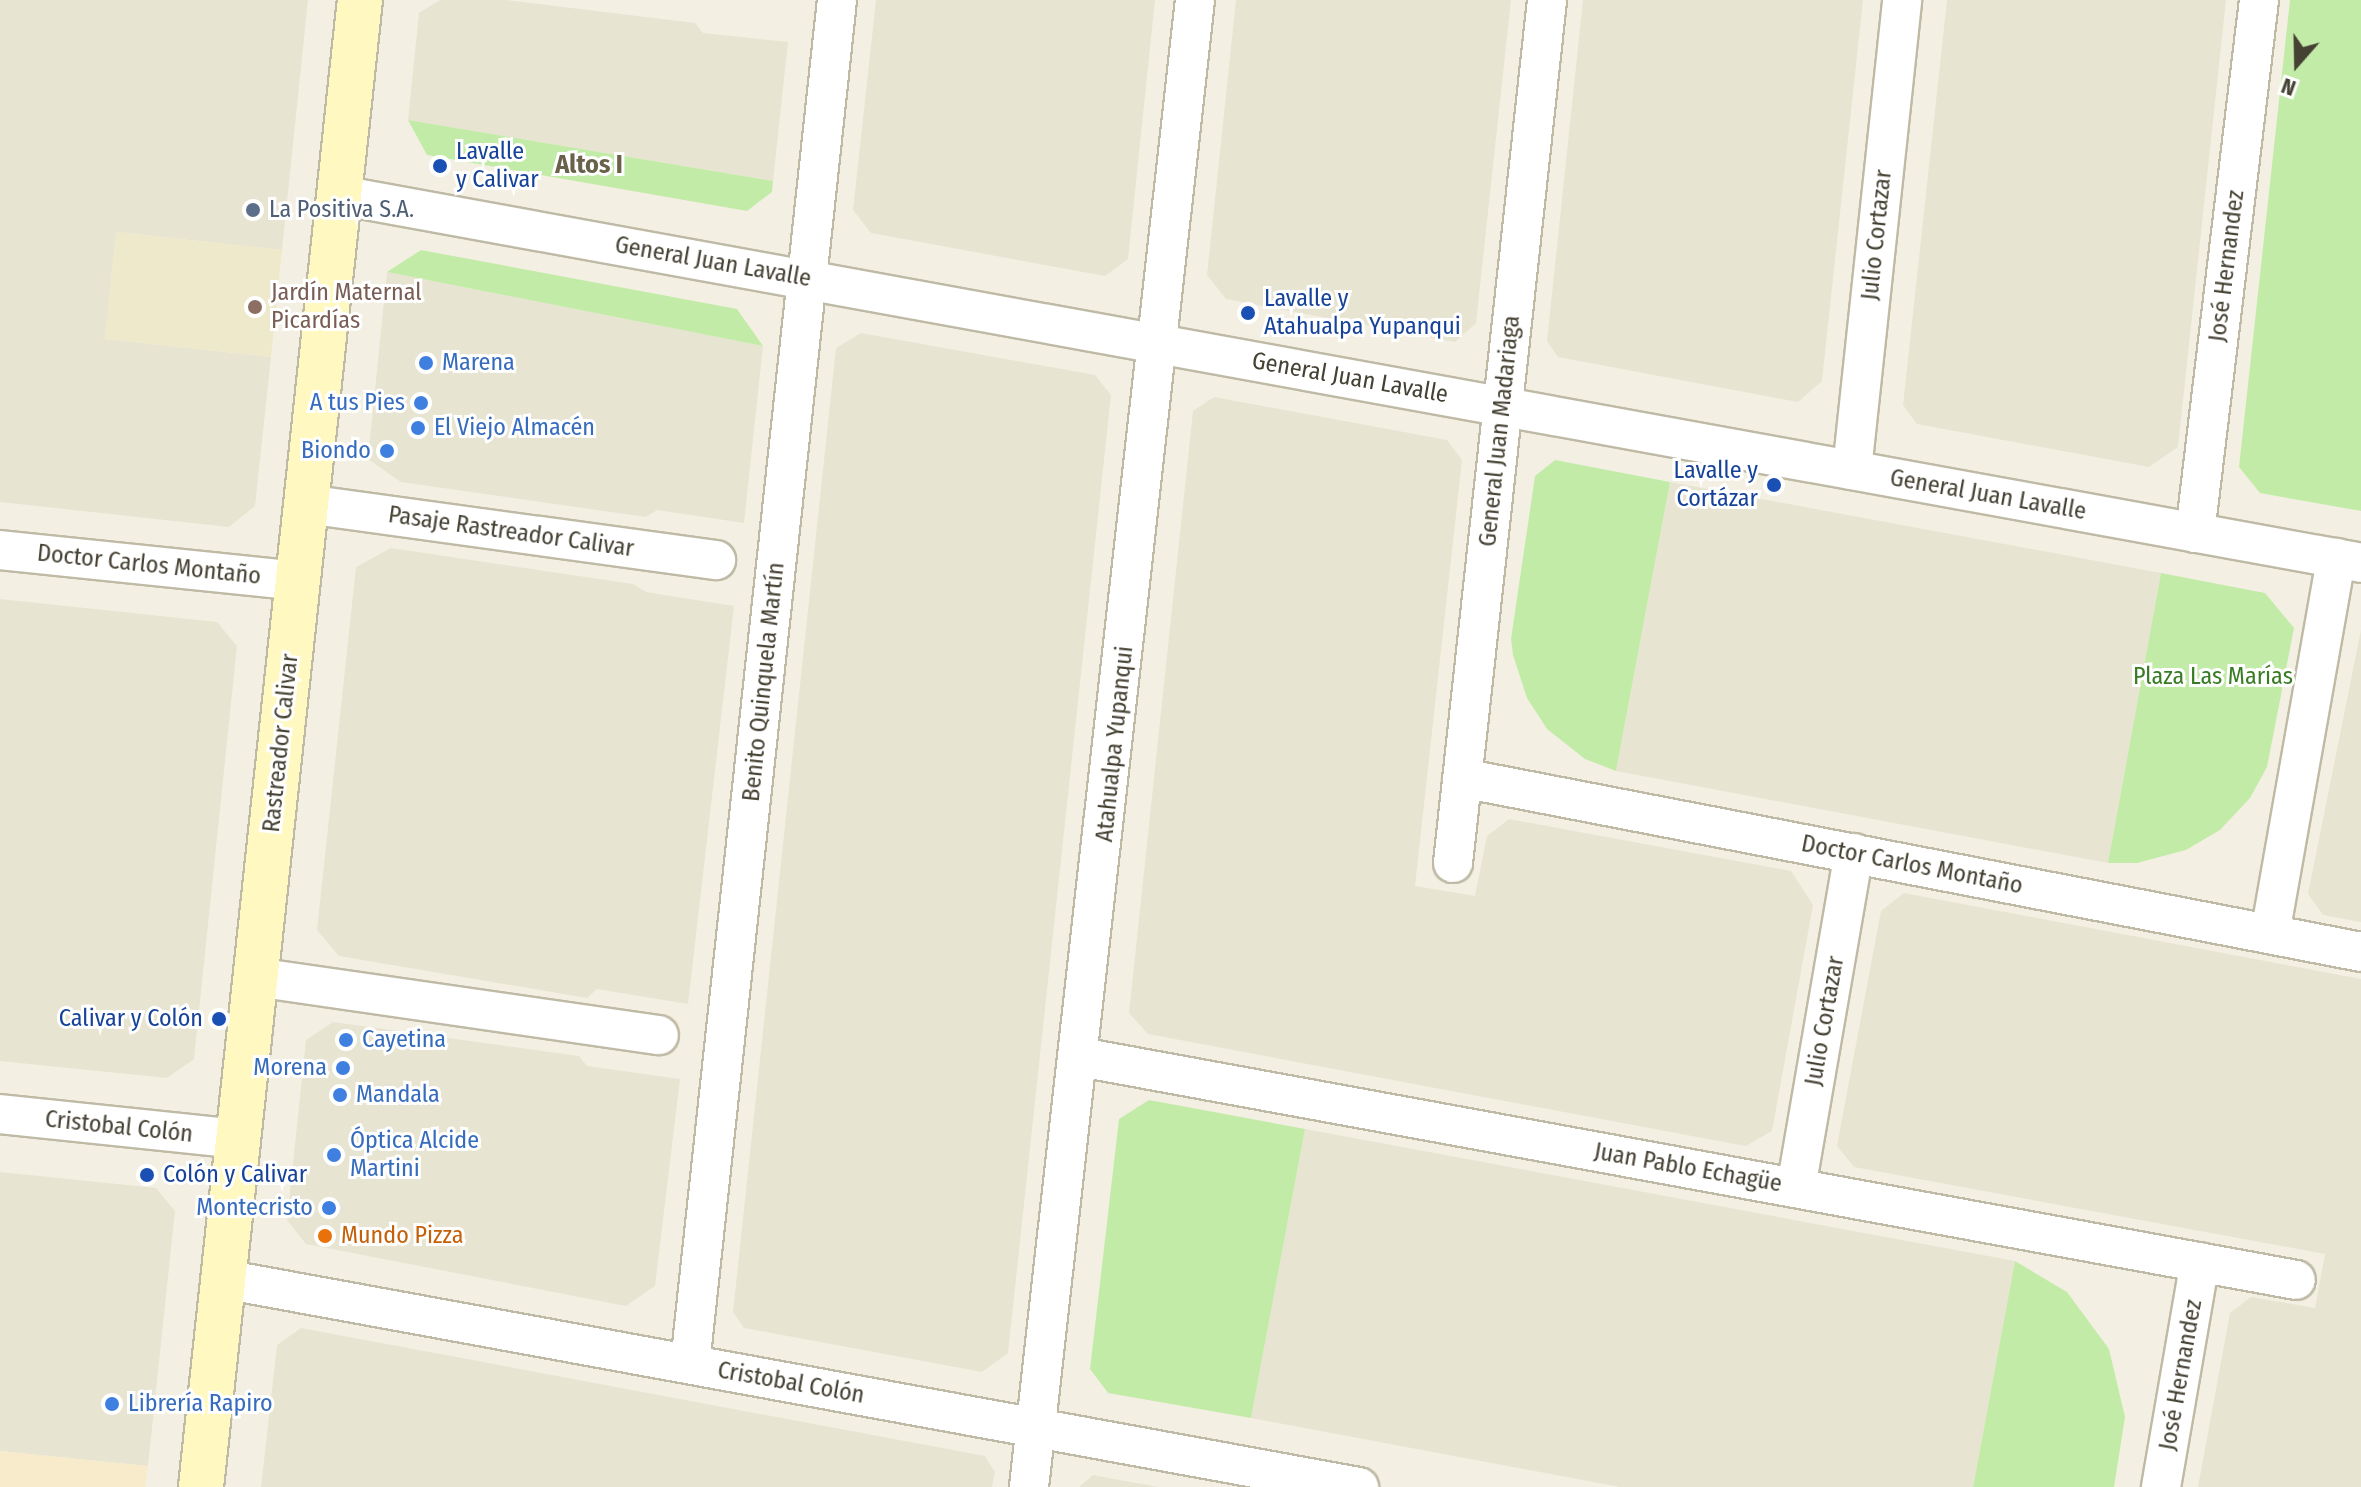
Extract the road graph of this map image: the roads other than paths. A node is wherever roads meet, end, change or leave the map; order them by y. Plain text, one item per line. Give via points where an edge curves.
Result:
1 (360, 0) edge
2 (837, 0) edge
3 (1195, 0) edge
4 (1547, 0) edge
5 (1902, 0) edge
6 (2259, 0) edge
7 (339, 195) junction
8 (807, 279) junction
9 (1158, 343) junction
10 (1503, 406) junction
11 (1852, 470) junction
12 (306, 504) junction
13 (2195, 533) junction
14 (0, 550) edge
15 (716, 560) dead end
16 (2348, 561) edge
17 (298, 581) junction
18 (1462, 778) junction
19 (1854, 853) junction
20 (1453, 863) dead end
21 (2270, 934) junction
22 (2361, 952) edge
23 (255, 977) junction
24 (659, 1035) dead end
25 (1080, 1057) junction
26 (0, 1114) edge
27 (238, 1139) junction
28 (1796, 1188) junction
29 (2200, 1262) junction
30 (223, 1279) junction
31 (2296, 1280) dead end
32 (690, 1364) junction
33 (1039, 1429) junction
34 (201, 1487) edge
35 (1029, 1487) edge
36 (1359, 1487) edge
37 (2161, 1487) edge

1 - 7 main road, Rastreador Calivar
2 - 8 street, Benito Quinquela Martín
3 - 9 street, Atahualpa Yupanqui
4 - 10 street, General Juan Madariaga
5 - 11 street, Julio Cortazar
6 - 13 street, José Hernandez
7 - 8 street, General Juan Lavalle
7 - 12 main road, Rastreador Calivar
8 - 9 street, General Juan Lavalle
8 - 32 street, Benito Quinquela Martín
9 - 10 street, General Juan Lavalle
9 - 25 street, Atahualpa Yupanqui
10 - 11 street, General Juan Lavalle
10 - 18 street, General Juan Madariaga
11 - 13 street, General Juan Lavalle
12 - 15 street, Pasaje Rastreador Calivar
12 - 17 main road, Rastreador Calivar
13 - 16 street, General Juan Lavalle
14 - 17 street, Doctor Carlos Montaño
16 - 21 street
17 - 23 main road, Rastreador Calivar
18 - 19 street, Doctor Carlos Montaño
18 - 20 street, General Juan Madariaga
19 - 21 street, Doctor Carlos Montaño
19 - 28 street, Julio Cortazar
21 - 22 street, Doctor Carlos Montaño
23 - 24 street
23 - 27 main road, Rastreador Calivar
25 - 28 street, Juan Pablo Echagüe
25 - 33 street, Atahualpa Yupanqui
26 - 27 street, Cristobal Colón
27 - 30 main road, Rastreador Calivar
28 - 29 street, Juan Pablo Echagüe
29 - 31 street, Juan Pablo Echagüe
29 - 37 street, José Hernandez
30 - 32 street, Cristobal Colón
30 - 34 main road, Rastreador Calivar
32 - 33 street, Cristobal Colón
33 - 35 street, Atahualpa Yupanqui
33 - 36 street, Cristobal Colón

